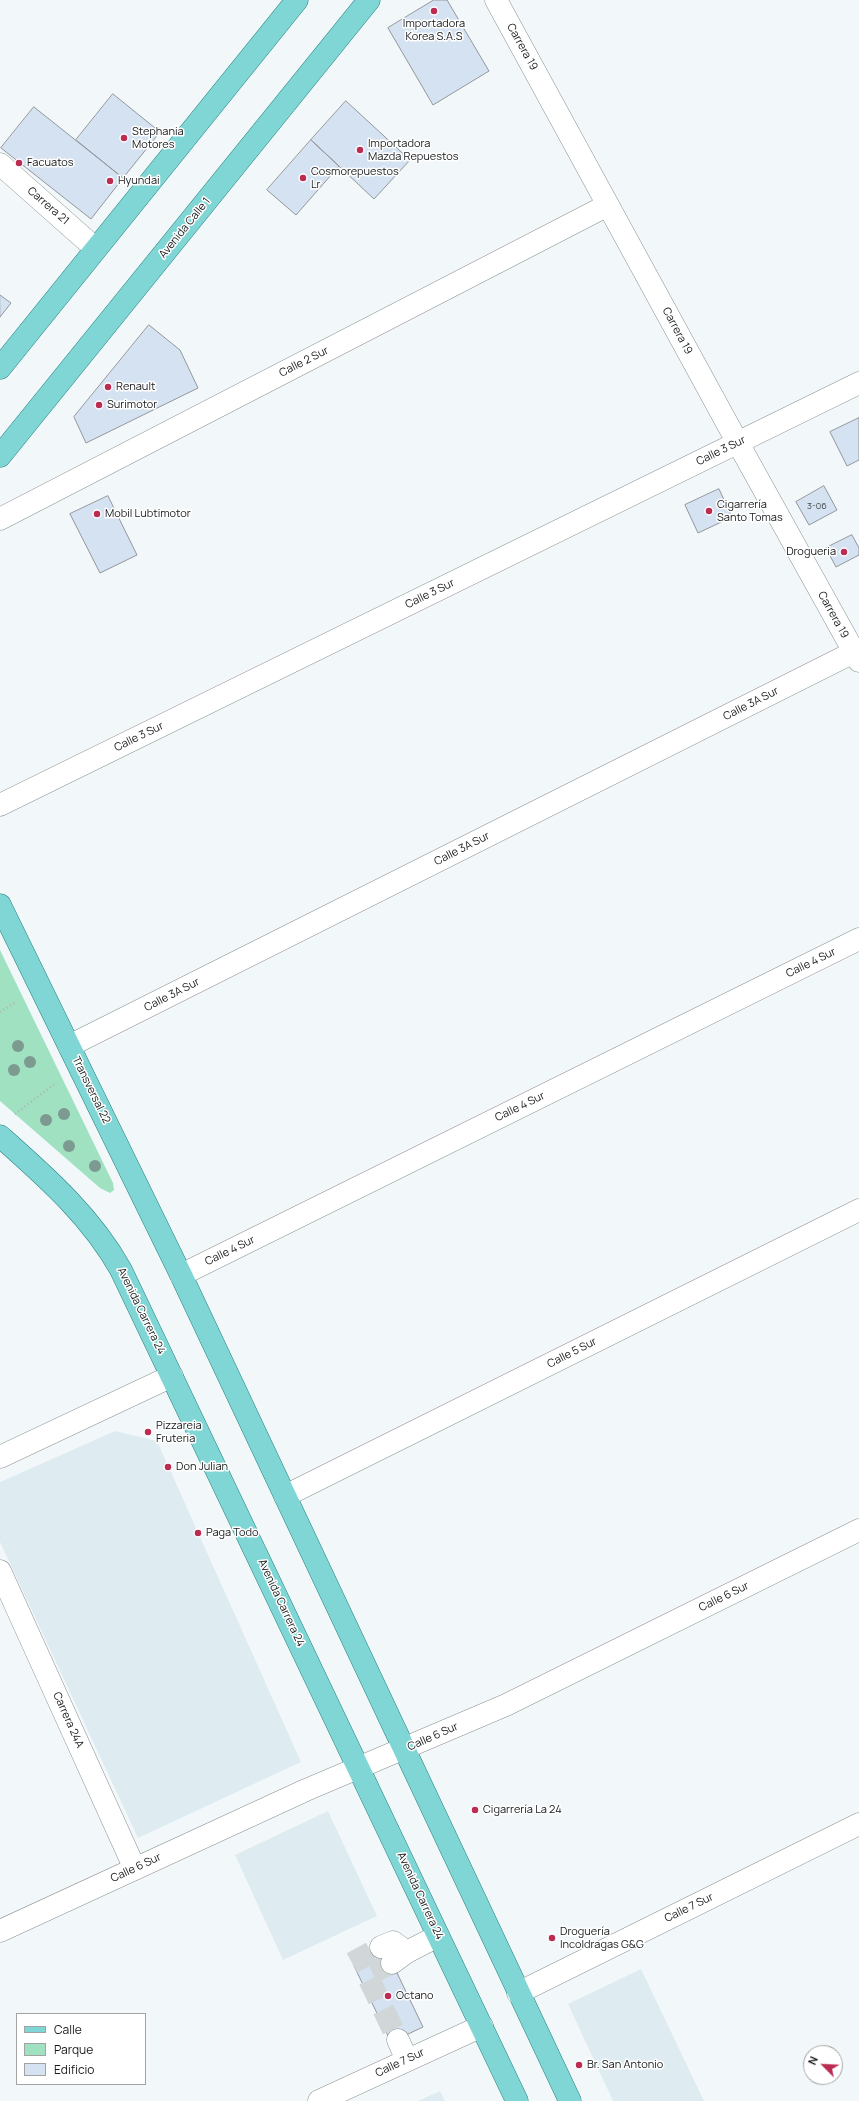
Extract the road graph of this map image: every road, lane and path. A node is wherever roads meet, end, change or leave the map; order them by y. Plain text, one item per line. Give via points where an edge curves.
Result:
1 (297, 0) edge
2 (369, 0) edge
3 (496, 0) edge
4 (0, 164) edge
5 (608, 206) junction
6 (96, 249) junction
7 (0, 368) edge
8 (859, 383) edge
9 (738, 443) junction
10 (0, 456) edge
11 (0, 519) edge
12 (856, 657) edge
13 (0, 805) edge
14 (0, 905) edge
15 (859, 939) edge
16 (70, 1046) junction
17 (57, 1082) dead end
18 (5, 1127) edge
19 (859, 1210) edge
20 (181, 1275) junction
21 (172, 1376) junction
22 (0, 1457) edge
23 (285, 1496) junction
24 (859, 1530) edge
25 (0, 1570) edge
26 (404, 1750) junction
27 (359, 1768) junction
28 (859, 1824) edge
29 (135, 1869) junction
30 (0, 1931) edge
31 (438, 1936) junction
32 (393, 1954) tunnel mouth
33 (518, 1993) junction
34 (482, 2026) junction
35 (398, 2040) tunnel mouth
36 (407, 2060) junction
37 (319, 2101) edge
38 (517, 2101) edge
39 (570, 2101) edge

1 - 6 main road
2 - 10 main road, Avenida Calle 1
3 - 5 street, Carrera 19
4 - 6 street, Carrera 21
5 - 9 street, Carrera 19
5 - 11 street, Calle 2 Sur
6 - 7 main road
8 - 9 street, Calle 3 Sur
9 - 12 street, Carrera 19
9 - 13 street, Calle 3 Sur
12 - 16 street, Calle 3A Sur
14 - 16 main road, Transversal 22
15 - 20 street, Calle 4 Sur
16 - 20 main road, Transversal 22
17 - 18 path
18 - 21 main road, Avenida Carrera 24 via 109,1247
19 - 23 street, Calle 5 Sur
20 - 23 main road
21 - 22 street
21 - 27 main road, Avenida Carrera 24
23 - 26 main road
24 - 26 street, Calle 6 Sur via 506,1705
25 - 29 street, Carrera 24A
26 - 27 street, Calle 6 Sur
26 - 33 main road
27 - 29 street, Calle 6 Sur
27 - 31 main road, Avenida Carrera 24
28 - 33 street, Calle 7 Sur
29 - 30 street, Calle 6 Sur
31 - 32 street
31 - 34 main road, Avenida Carrera 24
33 - 39 main road
34 - 36 street, Calle 7 Sur
34 - 38 main road, Avenida Carrera 24
35 - 36 street
36 - 37 street, Calle 7 Sur

